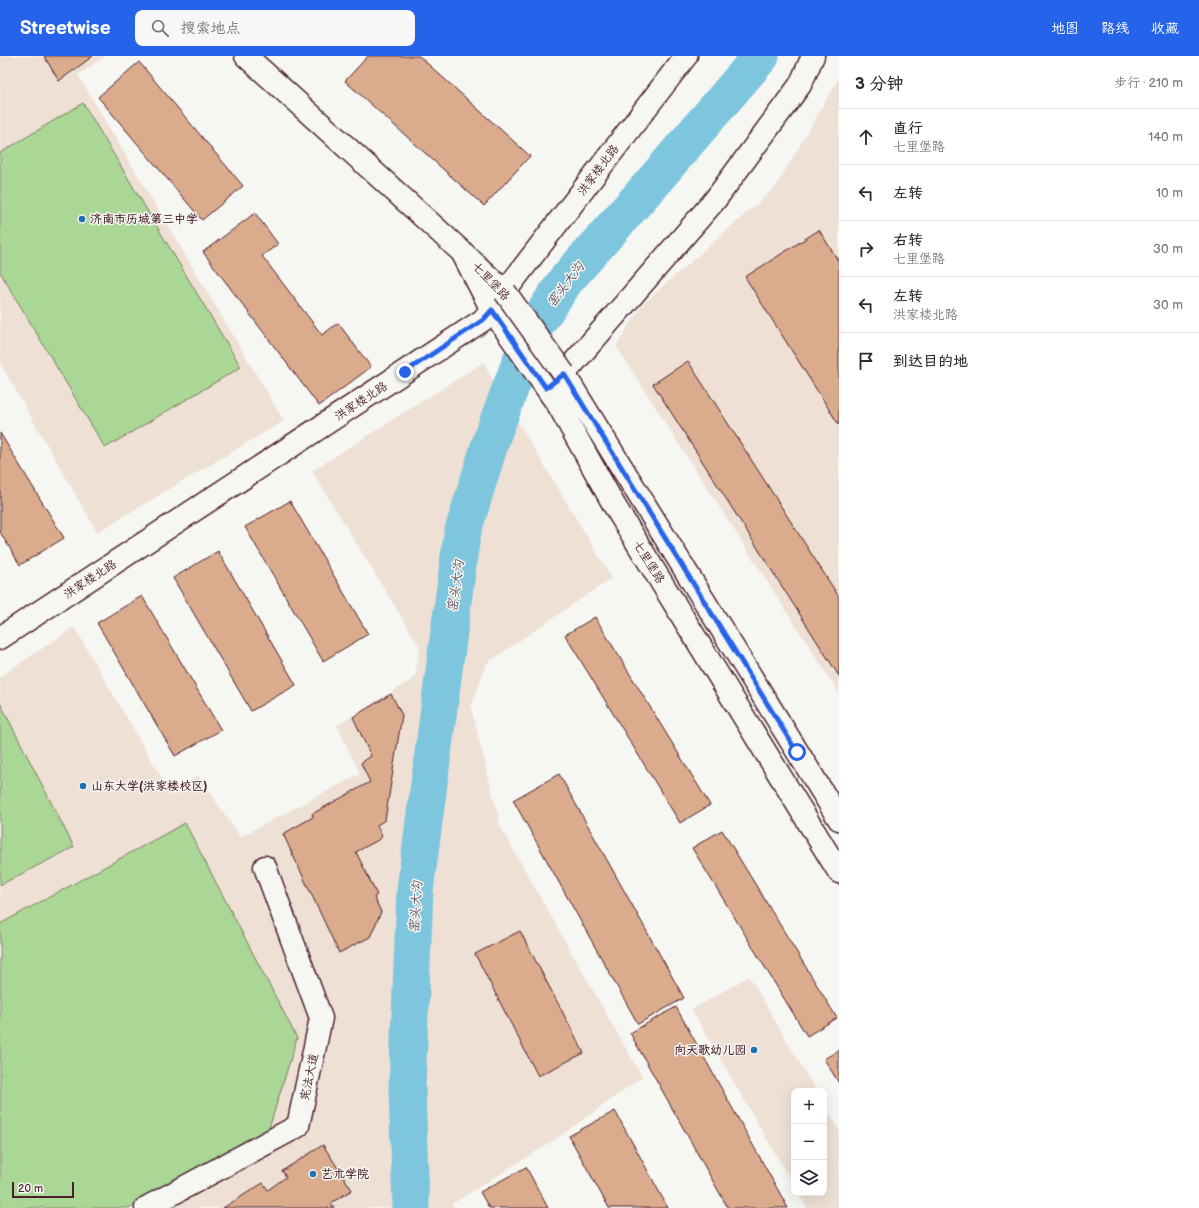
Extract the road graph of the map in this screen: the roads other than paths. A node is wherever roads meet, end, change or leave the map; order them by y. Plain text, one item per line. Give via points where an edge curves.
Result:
1 (246, 56) edge
2 (686, 56) edge
3 (813, 56) edge
4 (462, 252) junction
5 (505, 292) junction
6 (492, 310) junction
7 (564, 374) junction
8 (546, 388) junction
9 (0, 638) edge
10 (839, 819) edge
11 (266, 867) dead end
12 (839, 872) edge
13 (146, 1208) edge

1 - 4 street, 七里堡路
2 - 5 street, 洪家楼北路
3 - 7 street via 800,85 715,200
4 - 5 street, 七里堡路
4 - 6 street, 七里堡路
5 - 6 street, 洪家楼北路
5 - 7 street, 七里堡路, bridge
6 - 8 street, 七里堡路
6 - 9 street, 洪家楼北路 via 483,320
7 - 8 street
7 - 10 street, 七里堡路
8 - 12 street, 七里堡路 via 614,505
11 - 13 street, 宪法大道 via 321,1018 298,1126

